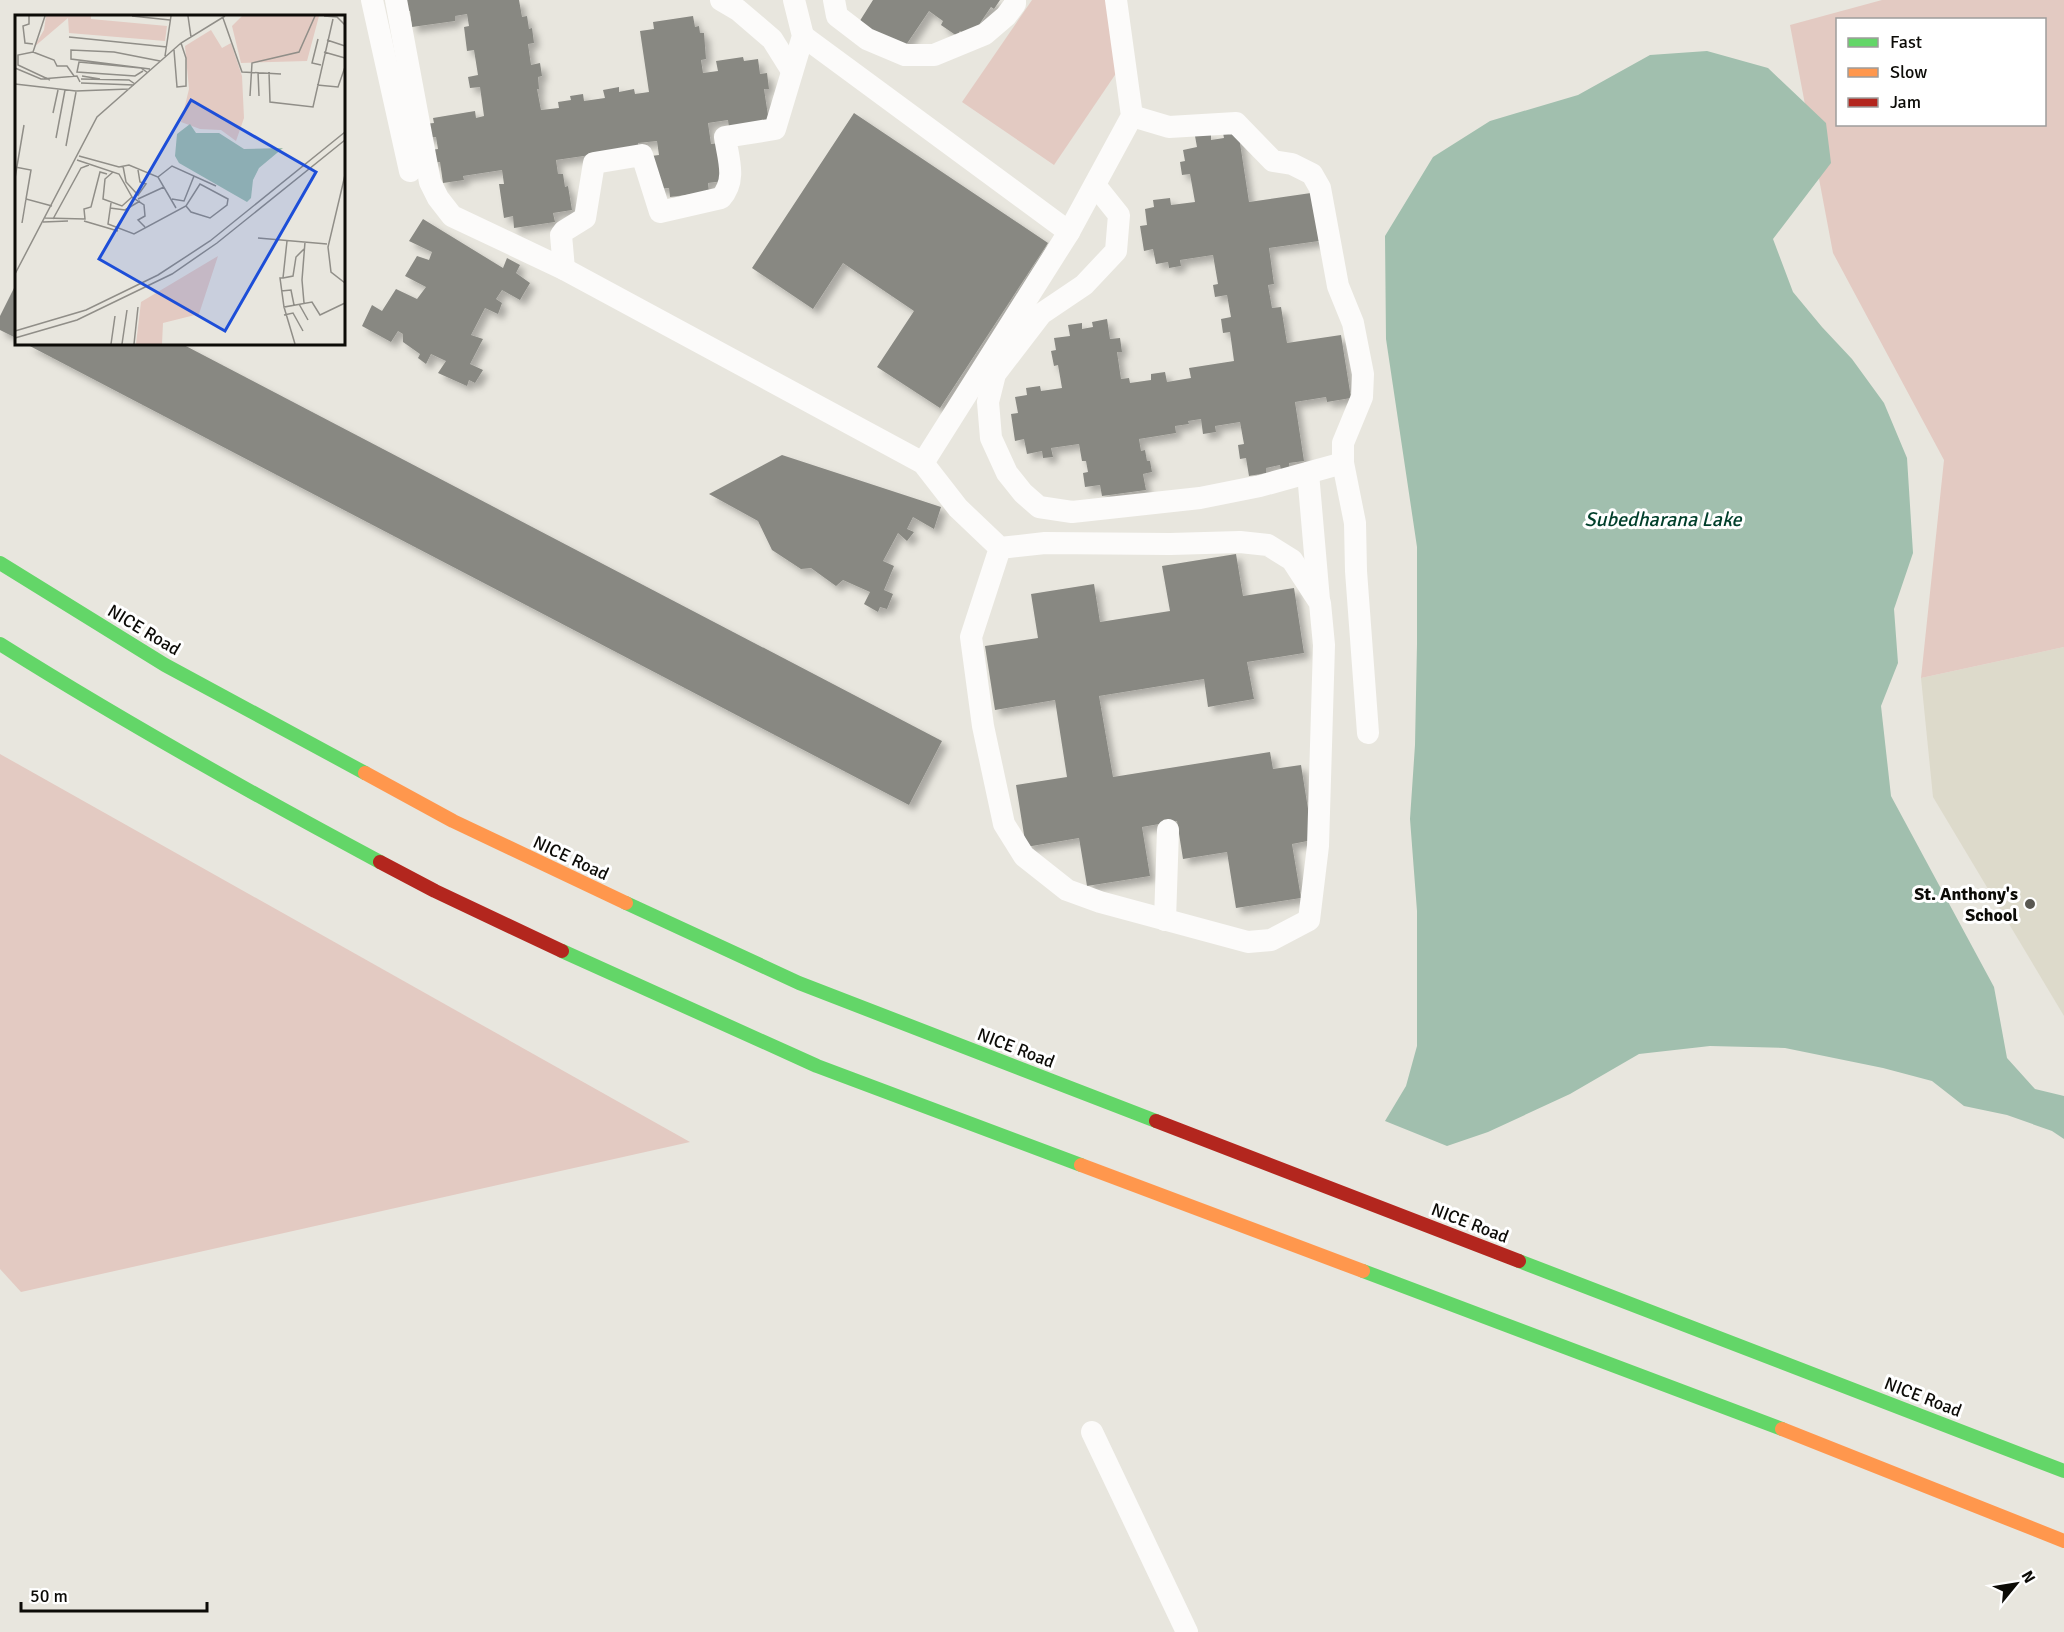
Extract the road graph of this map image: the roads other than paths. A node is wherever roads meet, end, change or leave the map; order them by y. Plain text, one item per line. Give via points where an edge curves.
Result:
1 (372, 0) edge
2 (396, 0) edge
3 (721, 0) edge
4 (794, 0) edge
5 (834, 0) edge
6 (1015, 0) edge
7 (1116, 0) edge
8 (803, 36) junction
9 (792, 71) junction
10 (1132, 116) junction
11 (410, 171) dead end
12 (1095, 185) junction
13 (1069, 232) junction
14 (564, 269) junction
15 (923, 463) junction
16 (1343, 463) junction
17 (1308, 472) junction
18 (1000, 548) junction
19 (0, 563) edge
20 (1320, 603) junction
21 (0, 644) edge
22 (1368, 733) dead end
23 (1168, 830) dead end
24 (1165, 920) junction
25 (1092, 1432) dead end
26 (2064, 1471) edge
27 (2064, 1541) edge
28 (1187, 1632) edge

1 - 11 street
2 - 14 street via 430,182 438,198 452,216
3 - 9 street via 772,39
4 - 8 street
5 - 6 street via 837,16 867,39 905,56 934,55 985,34 1006,16
7 - 10 street
8 - 9 street
8 - 13 street
9 - 14 street via 775,129 725,137 731,181 721,198 660,212 642,155 594,164 585,218 561,235
10 - 12 street
10 - 16 street via 1169,127 1236,123 1273,161 1292,164 1312,174 1320,188 1338,286 1353,323 1363,374 1362,397 1343,442
12 - 13 street
12 - 17 street via 1119,215 1116,251 1084,285 1041,314 995,374 988,402 991,438 1007,472 1039,507 1072,512 1200,498
13 - 15 street
14 - 15 street
15 - 18 street via 958,507
16 - 17 street
16 - 22 street via 1355,523
17 - 20 street
18 - 20 street via 1045,543 1268,545 1292,560
18 - 24 street via 971,636 983,726 1004,824 1024,856 1067,890
19 - 26 highway, NICE Road via 165,665 453,822 799,983
20 - 24 street via 1324,645 1318,846 1309,920 1271,940 1248,942
21 - 27 highway via 254,795 435,891 817,1066 1796,1434
23 - 24 street
25 - 28 street

